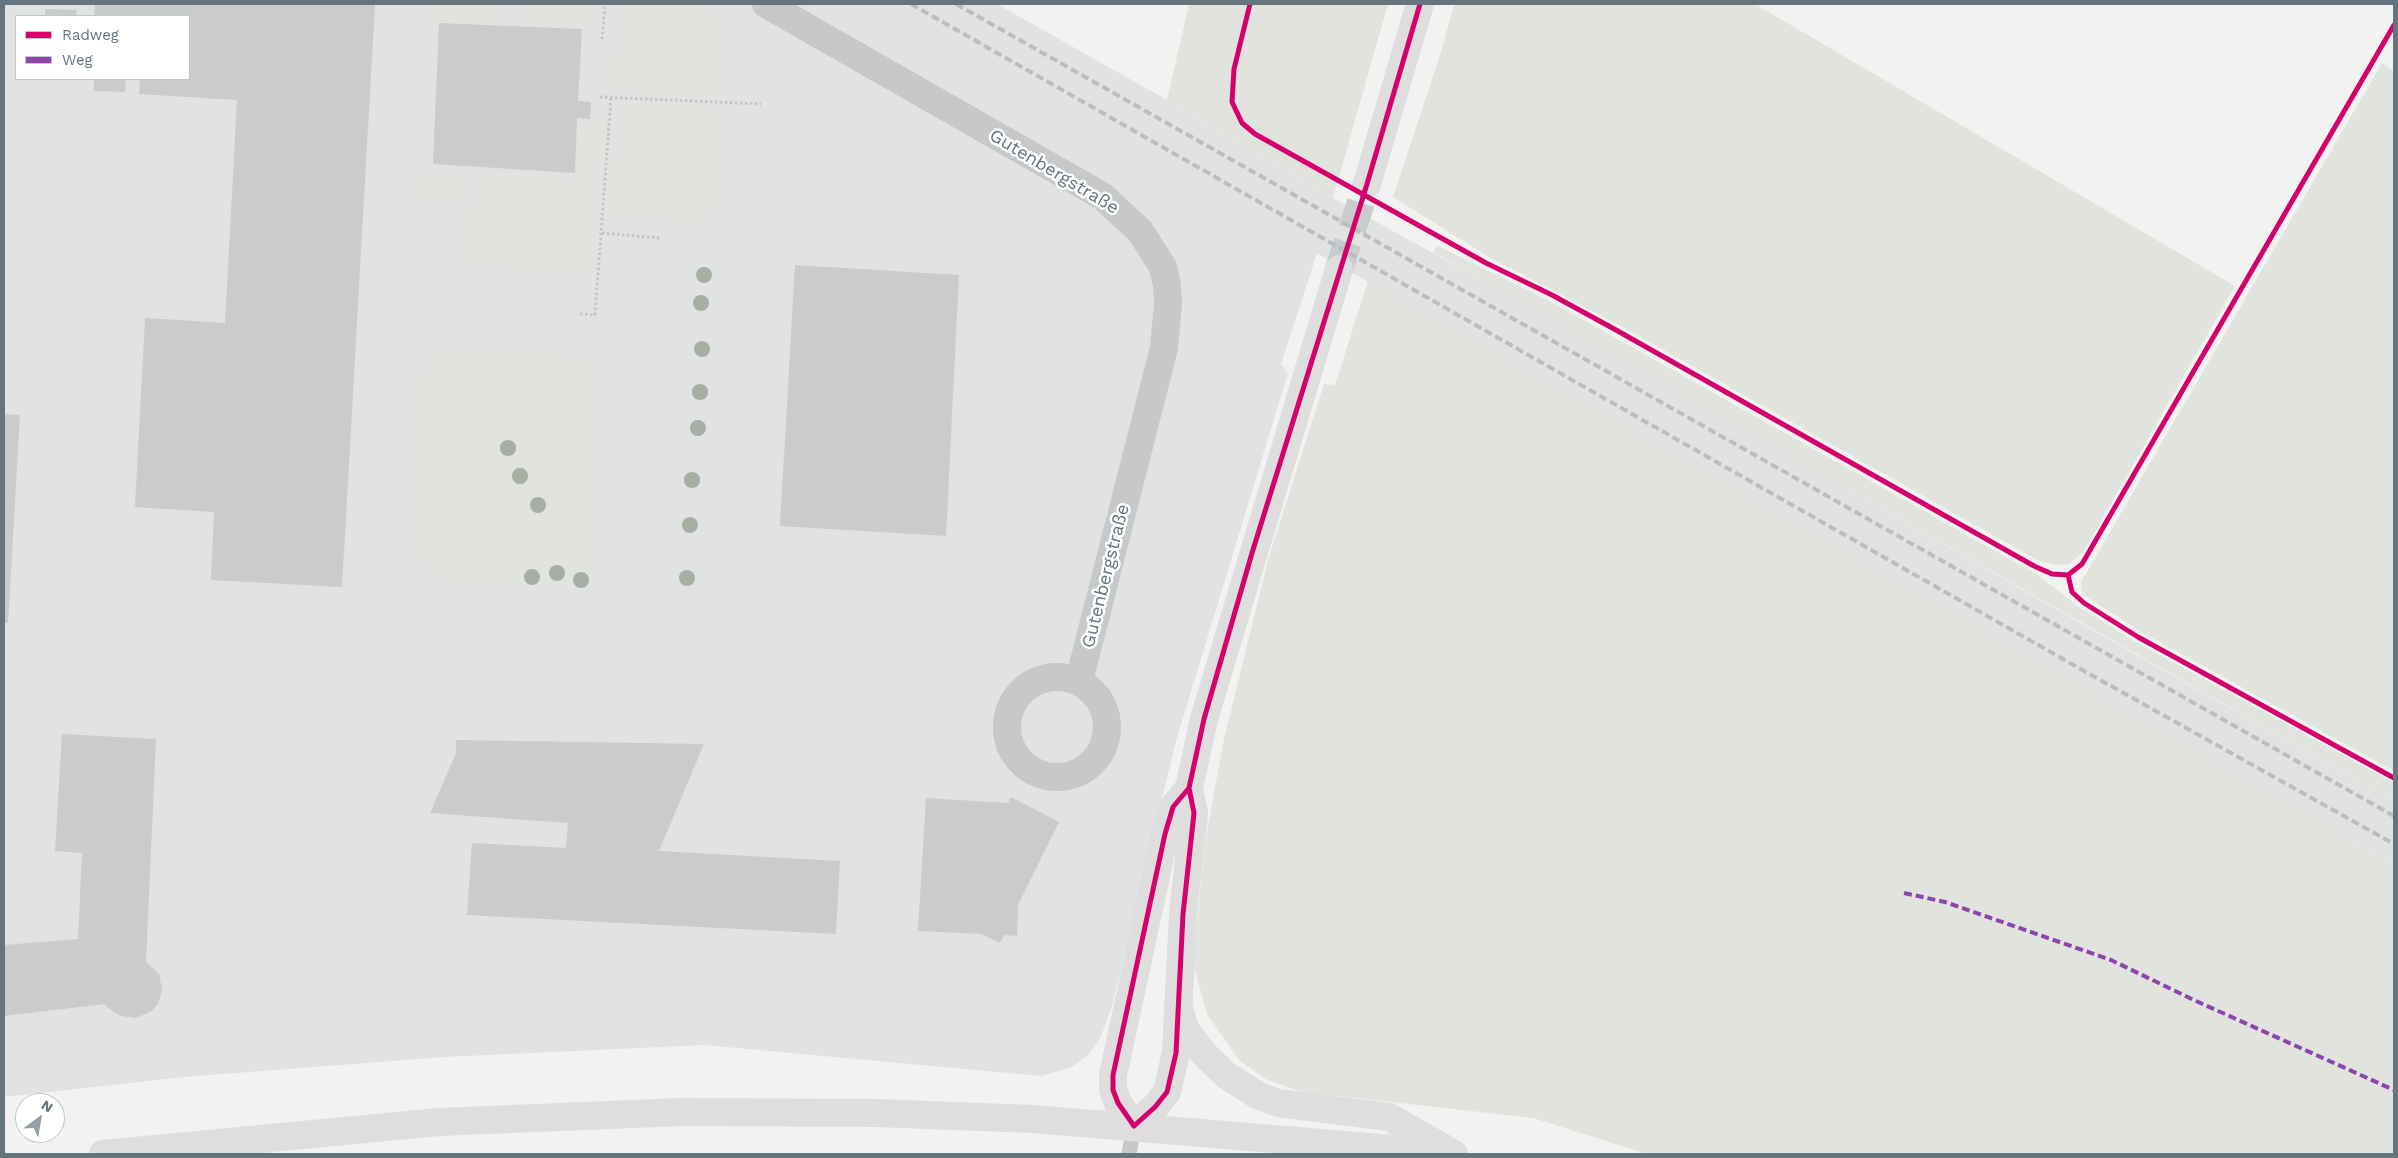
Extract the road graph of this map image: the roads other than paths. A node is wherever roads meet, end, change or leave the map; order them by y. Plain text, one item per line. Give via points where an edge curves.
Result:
1 (766, 4) edge
2 (1420, 4) edge
3 (1367, 184) tunnel mouth
4 (1339, 268) tunnel mouth
5 (1079, 681) dead end
6 (1189, 788) junction
7 (1178, 1006) junction
8 (1134, 1126) junction
9 (103, 1154) edge
10 (1129, 1154) edge
11 (1455, 1154) edge

1 - 5 street, Gutenbergstraße via 1102,196 1140,231 1163,267 1168,304 1164,348
2 - 3 main road
4 - 6 main road via 1204,719
6 - 7 main road via 1194,813
6 - 8 main road via 1173,807 1165,834 1113,1075 1118,1103
7 - 8 main road via 1176,1053 1167,1092
7 - 11 main road via 1185,1028 1202,1052 1226,1075 1257,1095 1278,1103 1389,1117
8 - 9 main road via 876,1113 682,1112 439,1122
8 - 10 lane
8 - 11 main road

